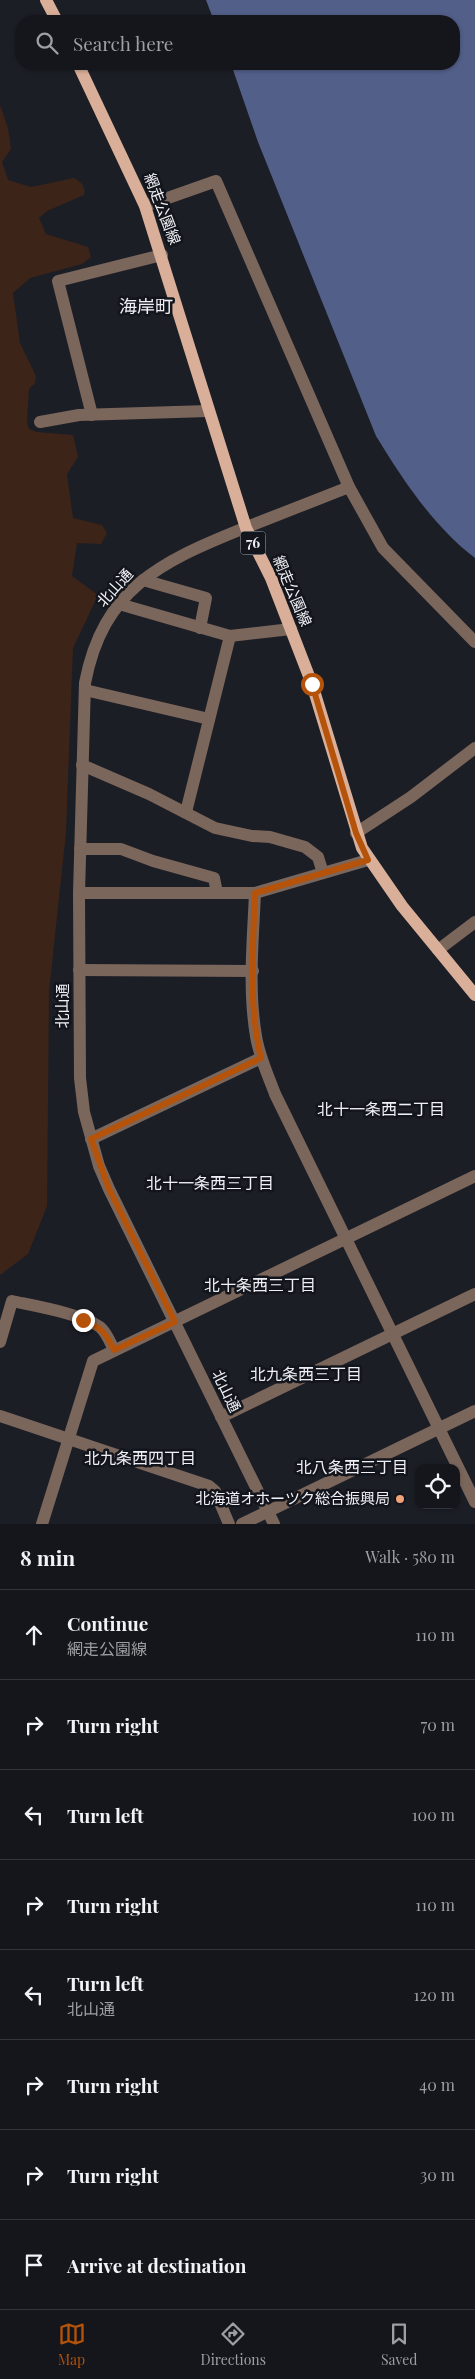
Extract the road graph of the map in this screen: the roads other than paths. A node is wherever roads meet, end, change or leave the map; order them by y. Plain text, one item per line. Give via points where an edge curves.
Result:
1 (46, 0) edge
2 (54, 15) edge
3 (81, 70) edge
4 (145, 206) junction
5 (162, 254) junction
6 (208, 411) junction
7 (92, 415) junction
8 (40, 422) dead end
9 (349, 487) junction
10 (246, 528) junction
11 (143, 580) junction
12 (119, 604) junction
13 (200, 628) junction
14 (291, 629) junction
15 (230, 636) junction
16 (475, 642) edge
17 (85, 690) junction
18 (209, 719) junction
19 (475, 748) edge
20 (82, 765) junction
21 (186, 812) junction
22 (356, 833) junction
23 (80, 849) junction
24 (368, 860) junction
25 (324, 873) junction
26 (79, 893) junction
27 (217, 893) junction
28 (255, 893) junction
29 (475, 922) edge
30 (438, 950) junction
31 (79, 970) junction
32 (253, 971) junction
33 (475, 995) edge
34 (261, 1058) junction
35 (91, 1139) junction
36 (475, 1176) edge
37 (348, 1238) junction
38 (475, 1294) edge
39 (175, 1322) junction
40 (395, 1334) junction
41 (0, 1342) edge
42 (114, 1350) junction
43 (475, 1411) edge
44 (0, 1416) edge
45 (221, 1417) junction
46 (440, 1428) junction
47 (69, 1439) junction
48 (475, 1502) edge
49 (268, 1512) junction
50 (42, 1524) edge
51 (229, 1524) edge
52 (242, 1524) edge
53 (274, 1524) edge

1 - 2 main road
3 - 4 main road, 網走公園線 / 76
4 - 5 main road, 網走公園線 / 76
4 - 9 street via 216,181
5 - 6 main road, 網走公園線 / 76
5 - 7 street via 58,281
6 - 7 street
6 - 10 main road, 網走公園線 / 76
7 - 8 street
9 - 10 street, 北山通
9 - 16 street via 382,548
10 - 11 street, 北山通 via 190,550
10 - 14 main road, 網走公園線 / 76
11 - 12 street, 北山通
11 - 13 street via 206,598
12 - 13 street
12 - 17 street, 北山通 via 92,650
13 - 15 street
14 - 15 street
14 - 22 main road, 網走公園線 / 76 via 312,684
15 - 18 street
17 - 18 street
17 - 20 street, 北山通
18 - 21 street
19 - 22 street via 411,797
20 - 21 street
20 - 23 street, 北山通
21 - 25 street via 215,828 270,837 305,847 318,857
22 - 24 main road, 網走公園線 / 76
23 - 26 street, 北山通
23 - 27 street via 121,850 214,878
24 - 25 street
24 - 30 main road, 網走公園線 / 76
25 - 28 street
26 - 27 street
26 - 31 street, 北山通
27 - 28 street
28 - 32 street
29 - 30 street
30 - 33 main road, 網走公園線 / 76
31 - 32 street
31 - 35 street, 北山通 via 80,1078
32 - 34 street via 255,1024
34 - 35 street
34 - 37 street via 275,1094
35 - 39 street, 北山通 via 109,1189
36 - 37 street
37 - 39 street
37 - 40 street
38 - 40 street
39 - 42 street
39 - 45 street, 北山通
40 - 45 street
40 - 46 street
41 - 42 street via 12,1301 99,1326
42 - 47 street via 93,1361
43 - 46 street
44 - 47 street
45 - 49 street, 北山通
46 - 48 street
46 - 49 street
47 - 50 street
47 - 51 street via 208,1486 215,1491
49 - 52 street
49 - 53 street, 北山通

